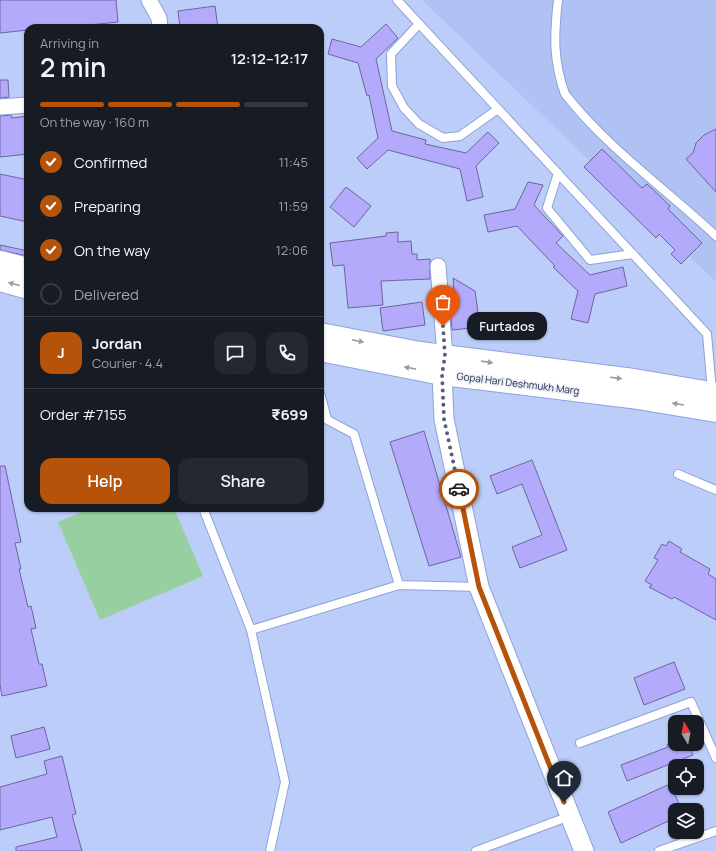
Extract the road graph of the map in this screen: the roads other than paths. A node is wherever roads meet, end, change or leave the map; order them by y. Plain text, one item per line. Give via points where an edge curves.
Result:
1 (149, 0) edge
2 (397, 0) edge
3 (558, 0) edge
4 (160, 24) edge
5 (419, 24) junction
6 (24, 105) edge
7 (0, 107) edge
8 (498, 109) junction
9 (558, 173) junction
10 (714, 230) edge
11 (633, 254) junction
12 (0, 262) edge
13 (438, 266) dead end
14 (24, 269) edge
15 (0, 280) edge
16 (24, 287) edge
17 (324, 337) edge
18 (443, 365) junction
19 (715, 399) edge
20 (324, 418) edge
21 (678, 474) dead end
22 (716, 490) edge
23 (205, 512) edge
24 (399, 585) junction
25 (479, 587) junction
26 (251, 630) junction
27 (580, 743) dead end
28 (716, 758) edge
29 (570, 816) junction
30 (716, 832) edge
31 (270, 851) edge
32 (476, 851) edge
33 (584, 851) edge
34 (659, 851) edge

1 - 4 street
2 - 5 lane
3 - 10 lane via 554,48 565,94 621,155
5 - 8 lane
5 - 8 lane via 391,54 392,86 404,108 419,124 442,138 460,136
6 - 7 street
8 - 9 lane
9 - 11 lane
9 - 11 lane via 547,208 590,260
11 - 19 lane via 707,334
12 - 14 main road
13 - 18 street
16 -> 15 main road
17 - 18 main road, Gopal Hari Deshmukh Marg
18 - 19 main road, Gopal Hari Deshmukh Marg via 631,397
18 - 25 street via 444,419
20 - 24 lane via 354,434
21 - 22 lane
23 - 26 lane
24 - 25 lane
24 - 26 lane
25 - 29 street
26 - 31 lane via 285,782
27 - 28 lane via 691,702
29 - 32 lane
29 - 33 street
30 - 34 lane

